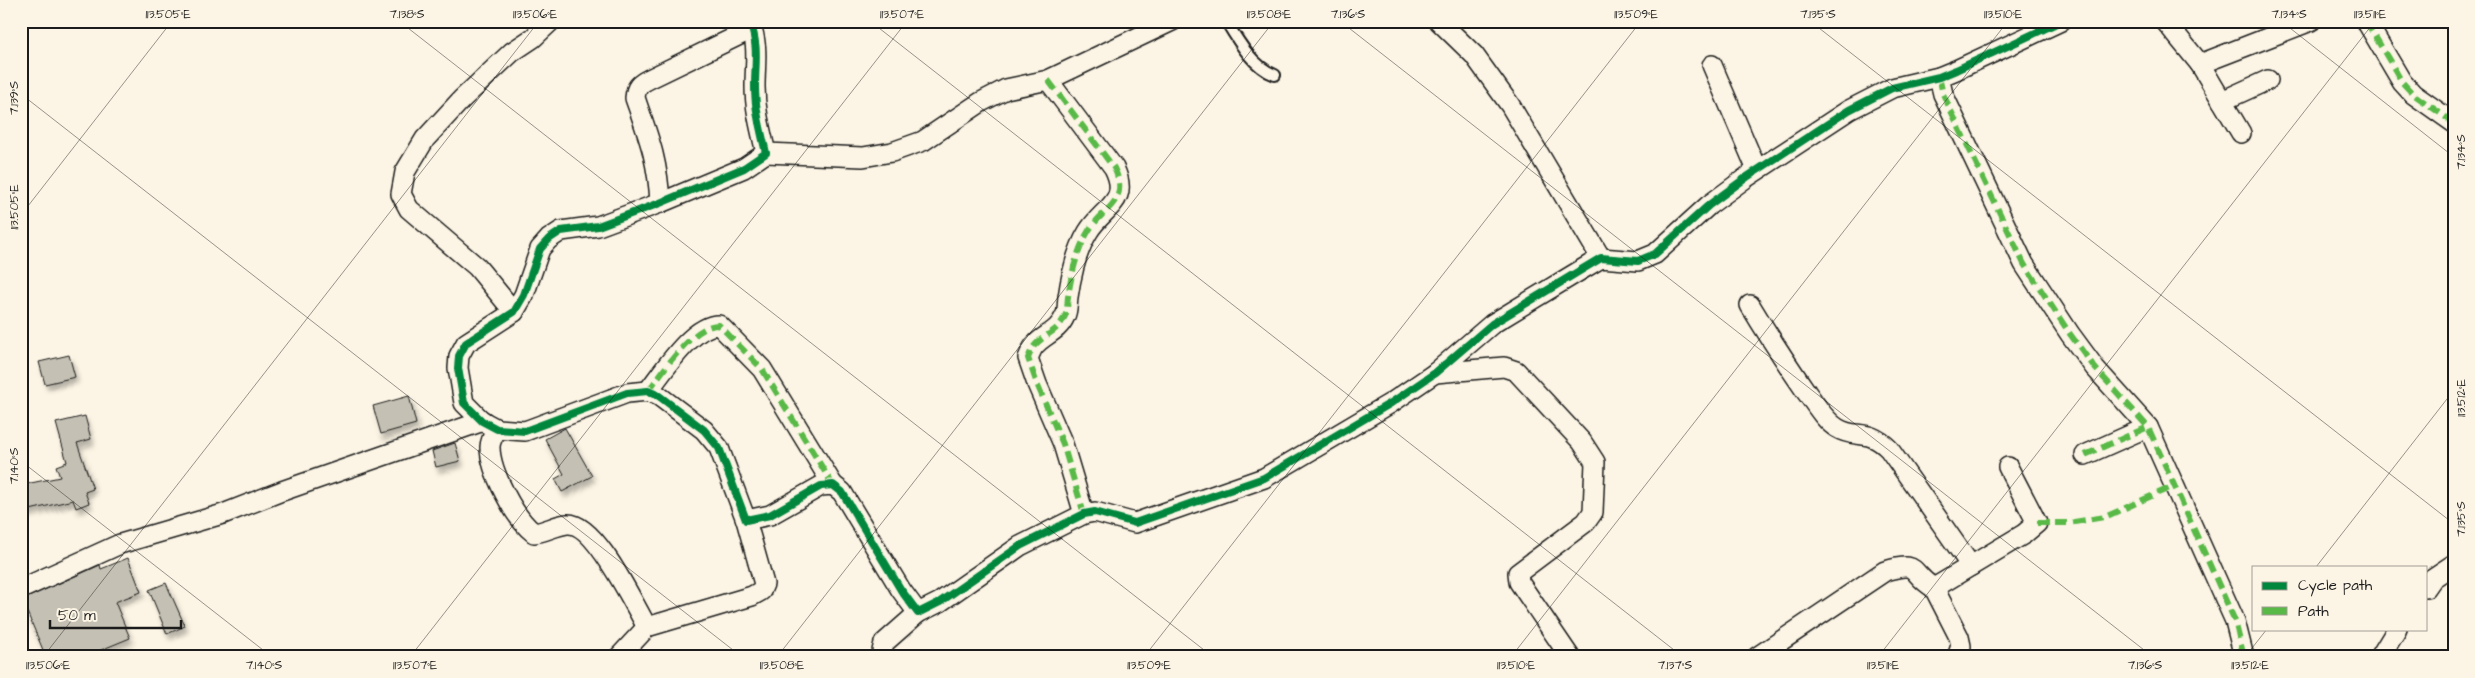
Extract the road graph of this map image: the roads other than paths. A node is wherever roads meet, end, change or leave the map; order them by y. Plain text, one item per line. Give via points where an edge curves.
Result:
1 (551, 21) edge
2 (1172, 21) edge
3 (1226, 21) edge
4 (1439, 21) edge
5 (2061, 21) edge
6 (2165, 21) edge
7 (2310, 21) edge
8 (2366, 21) edge
9 (751, 25) edge
10 (2200, 64) junction
11 (1712, 65) dead end
12 (1275, 75) dead end
13 (1939, 77) junction
14 (1048, 80) junction
15 (2268, 80) dead end
16 (2222, 101) junction
17 (2454, 123) edge
18 (2241, 133) dead end
19 (766, 152) junction
20 (1757, 170) junction
21 (660, 203) junction
22 (1601, 258) junction
23 (1750, 305) dead end
24 (514, 312) junction
25 (1435, 373) junction
26 (648, 391) junction
27 (490, 425) junction
28 (2148, 427) junction
29 (2085, 455) dead end
30 (2008, 467) dead end
31 (833, 485) junction
32 (1084, 514) junction
33 (746, 520) junction
34 (2454, 564) edge
35 (1971, 566) junction
36 (2428, 585) edge
37 (21, 588) edge
38 (1934, 588) junction
39 (918, 613) junction
40 (647, 627) junction
41 (2396, 630) edge
42 (619, 657) edge
43 (885, 657) edge
44 (1570, 657) edge
45 (1757, 657) edge
46 (1957, 657) edge
47 (2244, 657) edge
48 (2380, 657) edge

1 - 24 street via 512,52 424,139 405,172 401,194 409,209 477,267
2 - 14 street
3 - 12 lane via 1251,57 1265,71
4 - 22 street via 1474,54 1510,105
5 - 13 street
6 - 10 street
7 - 10 street
8 - 17 street via 2402,82 2413,94
9 - 19 street via 757,48 757,114
9 - 21 street via 639,84 635,90 634,98 654,152
10 - 16 street
11 - 20 street
13 - 20 street via 1892,88 1866,101
13 - 28 street via 1943,94 2024,264 2095,368
14 - 19 street via 1006,89 923,141 892,152 862,157
14 - 32 street via 1114,168 1120,181 1120,191 1114,203 1088,231 1079,253 1071,278 1066,316 1053,333 1035,344 1028,358 1063,444
15 - 16 street
16 - 18 street
19 - 21 street via 744,168
20 - 22 street via 1709,205 1655,254 1638,261
21 - 24 street via 598,226 561,231 549,239 540,250 524,295
22 - 25 street via 1492,324
23 - 35 street via 1822,413 1836,428 1870,435 1889,449
24 - 27 street via 466,343 459,356 464,403
25 - 32 street via 1391,403 1264,478 1146,520 1135,522 1105,514
25 - 44 street via 1504,367 1516,371 1582,442 1595,462 1593,512 1586,522 1518,573 1519,582
26 - 27 street via 612,398 525,431
26 - 31 street via 677,353 707,327 719,325 762,369
26 - 33 street via 704,430 719,448
27 - 37 street via 282,491 223,514 120,544
27 - 40 street via 491,460 513,509 526,528 534,533 568,524 580,527 597,542
28 - 29 street
28 - 47 street via 2236,621
30 - 35 street via 2037,523
31 - 33 street via 821,486 770,515
31 - 39 street via 842,492
32 - 39 street via 1020,546 940,602
33 - 40 street via 764,584 761,591
34 - 36 street
35 - 38 street
38 - 45 street via 1926,584 1915,569 1903,566 1885,572
38 - 46 street via 1959,637 1961,646
39 - 43 street via 884,643 882,651
40 - 42 street
41 - 48 street

